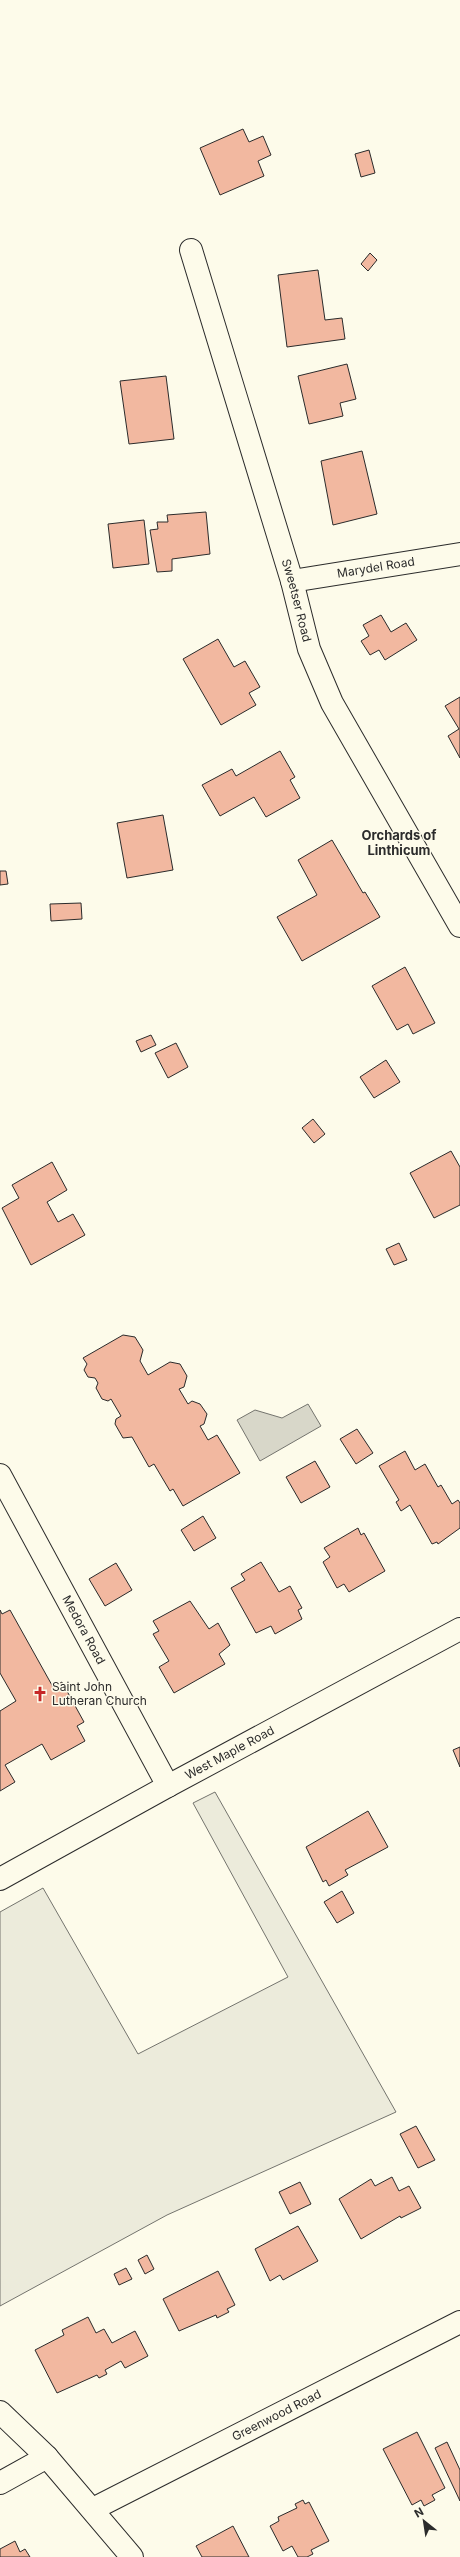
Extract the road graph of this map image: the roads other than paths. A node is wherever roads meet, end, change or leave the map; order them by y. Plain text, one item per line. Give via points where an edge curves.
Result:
1 (191, 250) dead end
2 (460, 554) edge
3 (292, 581) junction
4 (460, 926) edge
5 (0, 1475) edge
6 (460, 1629) edge
7 (168, 1786) junction
8 (0, 1879) edge
9 (460, 2322) edge
10 (0, 2412) edge
11 (47, 2457) junction
12 (0, 2483) edge
13 (93, 2509) junction
14 (132, 2557) edge

1 - 3 street, Sweetser Road
2 - 3 street, Marydel Road
3 - 4 street, Sweetser Road via 309,649 332,702
5 - 7 street, Medora Road
6 - 7 street, West Maple Road
7 - 8 street, West Maple Road
9 - 13 street, Greenwood Road
10 - 11 street
11 - 12 street
11 - 13 street
13 - 14 street

